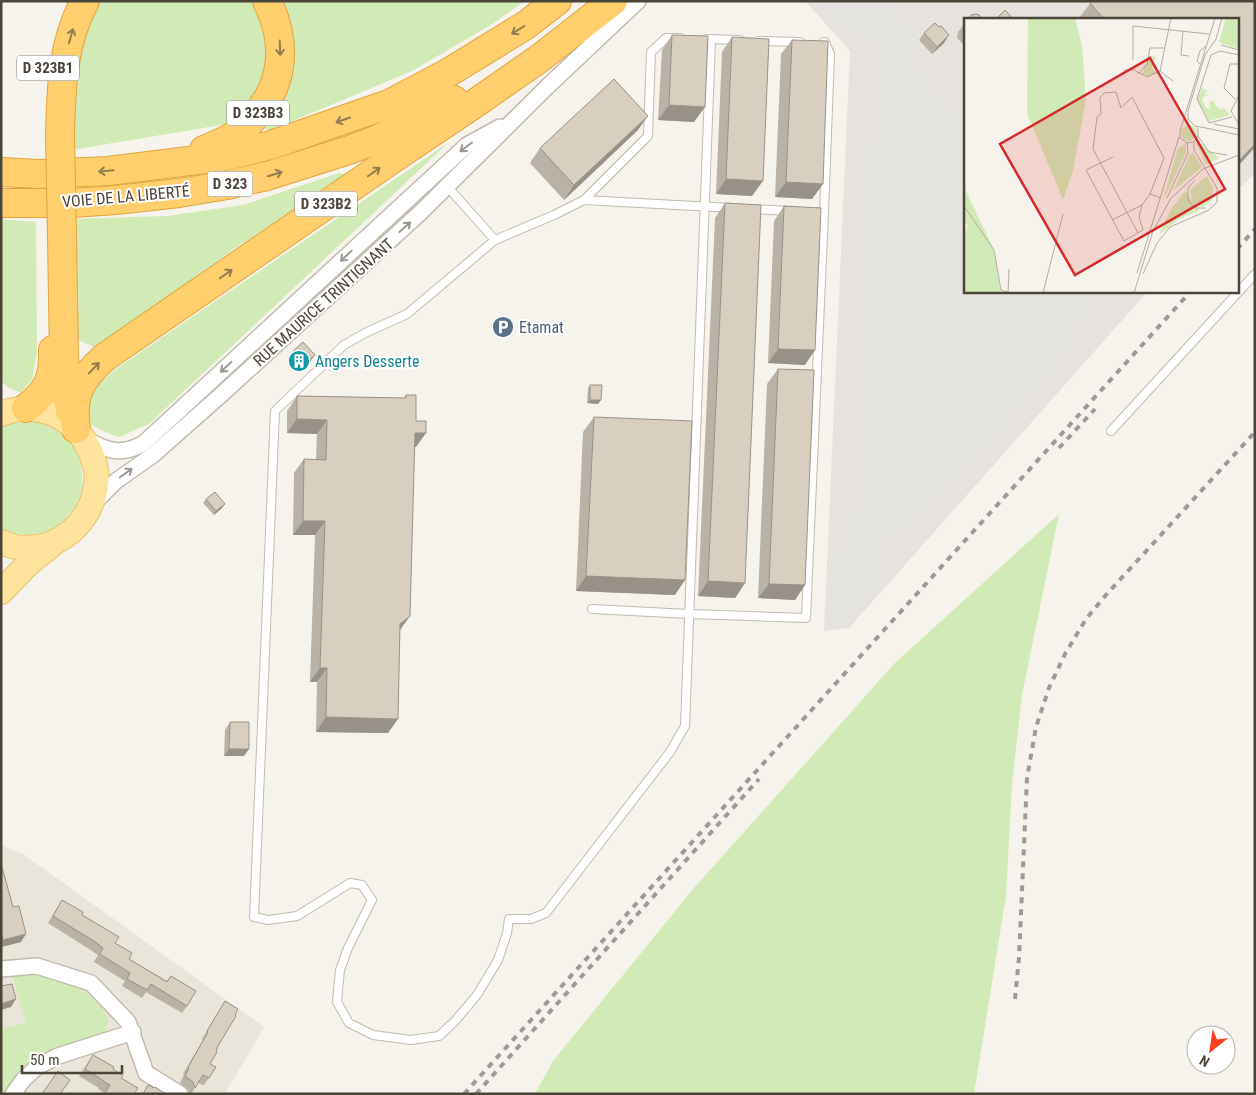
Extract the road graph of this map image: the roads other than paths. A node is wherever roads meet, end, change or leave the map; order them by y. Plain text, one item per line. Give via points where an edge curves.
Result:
1 (64, 1) edge
2 (85, 1) edge
3 (267, 1) edge
4 (557, 1) edge
5 (597, 1) edge
6 (613, 1) edge
7 (638, 1) edge
8 (684, 38) edge
9 (702, 39) edge
10 (712, 40) junction
11 (807, 42) edge
12 (816, 42) edge
13 (546, 87) junction
14 (55, 137) junction
15 (155, 166) junction
16 (1, 172) edge
17 (436, 173) junction
18 (447, 186) junction
19 (584, 200) junction
20 (1, 203) edge
21 (705, 206) junction
22 (798, 212) edge
23 (816, 212) edge
24 (824, 213) junction
25 (57, 236) junction
26 (494, 240) junction
27 (1255, 274) edge
28 (14, 411) edge
29 (1111, 431) dead end
30 (80, 434) junction
31 (91, 506) junction
32 (58, 540) junction
33 (1, 542) edge
34 (1, 592) edge
35 (592, 609) dead end
36 (689, 614) junction
37 (1, 969) edge
38 (133, 1032) junction
39 (13, 1094) edge
40 (180, 1094) edge

1 - 14 highway, D 323B1 via 52,36 48,66
14 -> 2 highway via 63,68 72,30
3 -> 15 highway, D 323B3 via 276,22 281,51 276,81 263,107 233,136
4 -> 15 highway, VOIE DE LA LIBERTÉ / D 323 via 526,25 389,104 271,145 227,156
20 -> 5 highway, VOIE DE LA LIBERTÉ / D 323 via 72,203 179,193 267,176 349,150 445,105 520,58
30 -> 6 highway, D 323B2 via 74,410 76,398 88,374 105,357 493,91
7 - 13 street, RUE MAURICE TRINTIGNANT
8 - 19 lane via 666,38 651,52 648,136
9 - 10 lane
10 - 11 lane
10 - 21 lane
12 - 24 lane via 825,42 830,54
13 -> 17 street, RUE MAURICE TRINTIGNANT via 499,128 467,145
13 - 18 street, RUE MAURICE TRINTIGNANT
14 - 25 highway, bridge
15 -> 16 highway, VOIE DE LA LIBERTÉ / D 323 via 84,173
17 - 18 lane
17 -> 30 street, RUE MAURICE TRINTIGNANT via 144,442 135,448 115,451 104,449
18 - 26 lane
31 -> 18 street, RUE MAURICE TRINTIGNANT via 116,481 153,455 222,394
19 - 21 lane
19 - 26 lane
21 - 22 lane
21 - 36 lane
23 - 24 lane
24 - 36 lane via 806,618
25 - 28 highway via 52,372 43,394
25 - 30 highway via 69,406
26 - 36 lane via 407,314 344,345 275,411 254,917 268,920 297,916 350,883 362,884 372,900 340,970 337,1002 349,1023 373,1035 411,1040 439,1036 477,995 494,967 507,934 509,919 531,919 546,913 670,752 684,726
27 - 29 lane
28 - 30 main road via 44,411 61,418
30 - 31 main road via 94,460 97,483
31 - 32 main road via 78,526
32 - 33 main road via 37,547 15,547
32 - 34 main road
35 - 36 lane
37 - 38 street via 37,966 91,983 128,1022
38 - 39 street via 58,1056 37,1067
38 - 40 street via 146,1073

